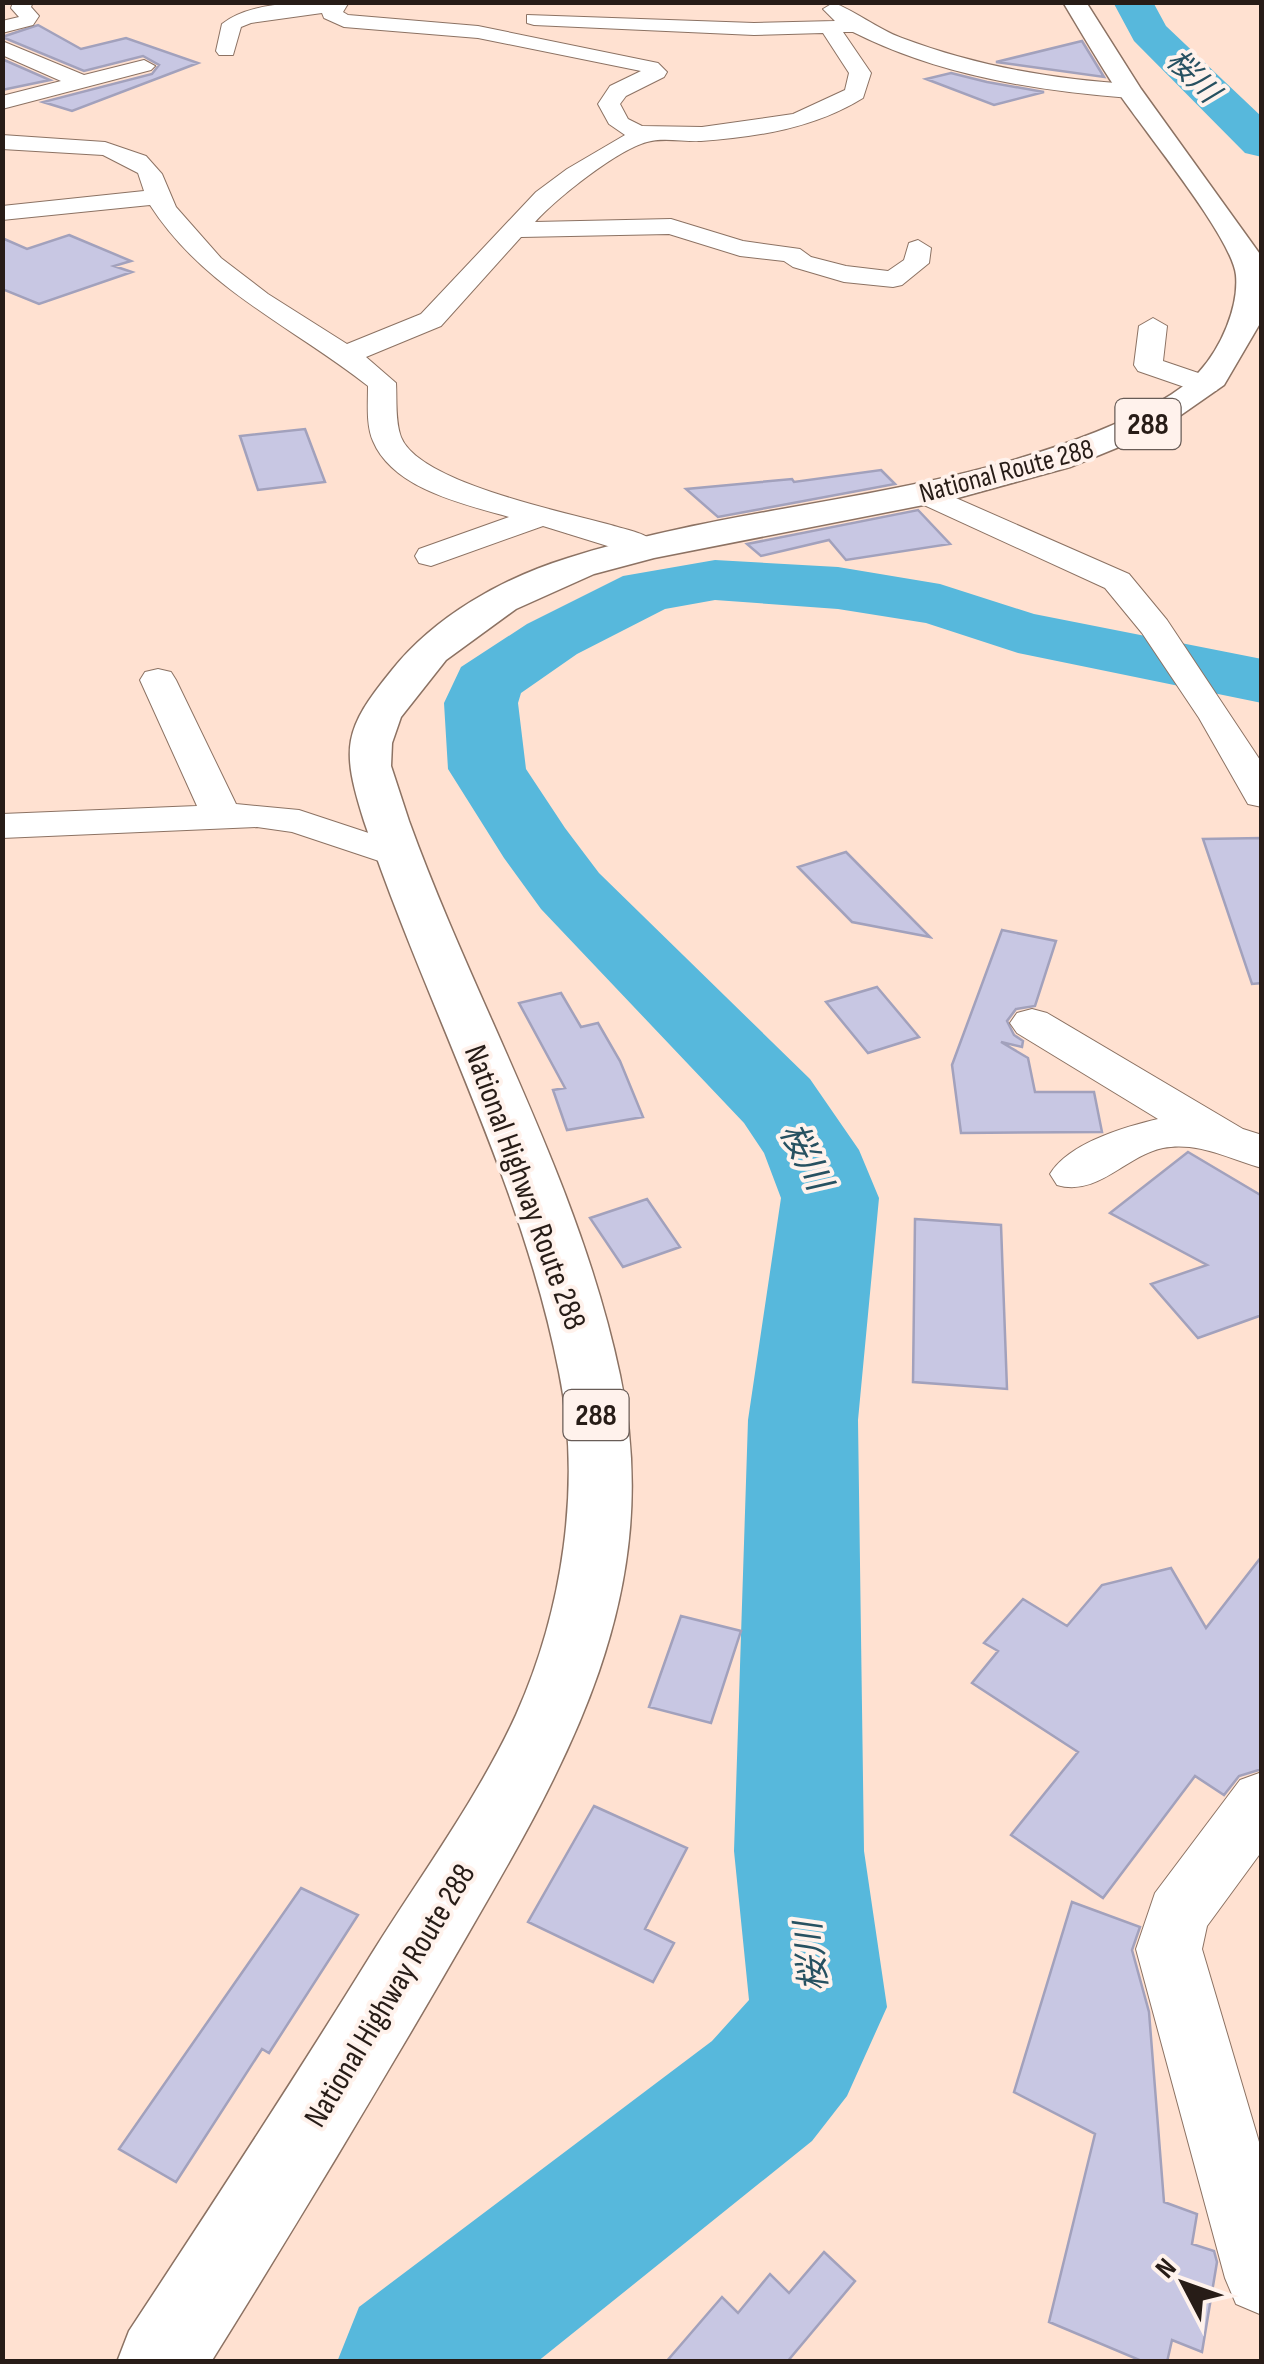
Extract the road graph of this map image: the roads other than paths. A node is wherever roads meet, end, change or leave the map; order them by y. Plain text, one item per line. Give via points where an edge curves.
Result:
1 (828, 2) edge
2 (1074, 2) edge
3 (332, 4) edge
4 (33, 7) edge
5 (856, 26) junction
6 (2, 27) edge
7 (830, 29) junction
8 (2, 47) edge
9 (226, 50) dead end
10 (144, 66) dead end
11 (81, 82) junction
12 (1130, 92) junction
13 (2, 103) edge
14 (644, 134) junction
15 (2, 142) edge
16 (157, 197) junction
17 (2, 213) edge
18 (515, 230) junction
19 (918, 248) dead end
20 (1152, 326) dead end
21 (348, 354) junction
22 (1206, 385) junction
23 (924, 493) junction
24 (544, 515) junction
25 (643, 547) junction
26 (432, 556) dead end
27 (158, 680) dead end
28 (1219, 721) junction
29 (1262, 725) edge
30 (1262, 796) edge
31 (219, 815) junction
32 (2, 826) edge
33 (397, 855) junction
34 (1032, 1023) dead end
35 (1244, 1146) edge
36 (1074, 1174) dead end
37 (1262, 1800) edge
38 (1262, 2278) edge
39 (160, 2362) edge

1 - 5 street
2 - 12 highway, National Route 288 / 288
3 - 7 street via 597,24
3 - 9 street via 240,20 232,24
3 - 14 street via 333,18 344,21 478,32 651,66 656,72 618,91 609,104 618,122
4 - 6 street via 26,22
5 - 7 street
5 - 12 street via 1012,79
7 - 14 street via 860,72 854,93 839,104 750,126
8 - 11 street
10 - 11 street
11 - 13 street
12 - 22 highway, National Route 288 / 288 via 1250,265 1254,286 1243,334
14 - 18 street via 575,174
15 - 16 street via 76,145 129,156 148,168
16 - 17 street
16 - 21 street via 194,246 226,273
18 - 19 street via 671,226 844,274 893,279 916,264
18 - 21 street via 431,320
20 - 22 street via 1148,365
21 - 24 street via 382,383 390,445 414,469 443,486
22 - 23 highway, National Route 288 / 288 via 1168,413 1087,450
23 - 25 highway, National Route 288 / 288
23 - 28 street via 1117,581
24 - 25 street
24 - 26 street
25 - 33 highway, National Highway Route 288 / 288 via 553,577 480,614 395,692 371,739 368,765
27 - 31 street
28 - 29 street
28 - 30 street
31 - 32 street
31 - 33 street via 299,822
33 - 39 highway, National Highway Route 288 / 288 via 508,1118 563,1269 601,1448 588,1594 563,1683 490,1826 328,2101
34 - 35 street
35 - 36 street via 1180,1128 1152,1132
37 - 38 street via 1178,1914 1169,1949

